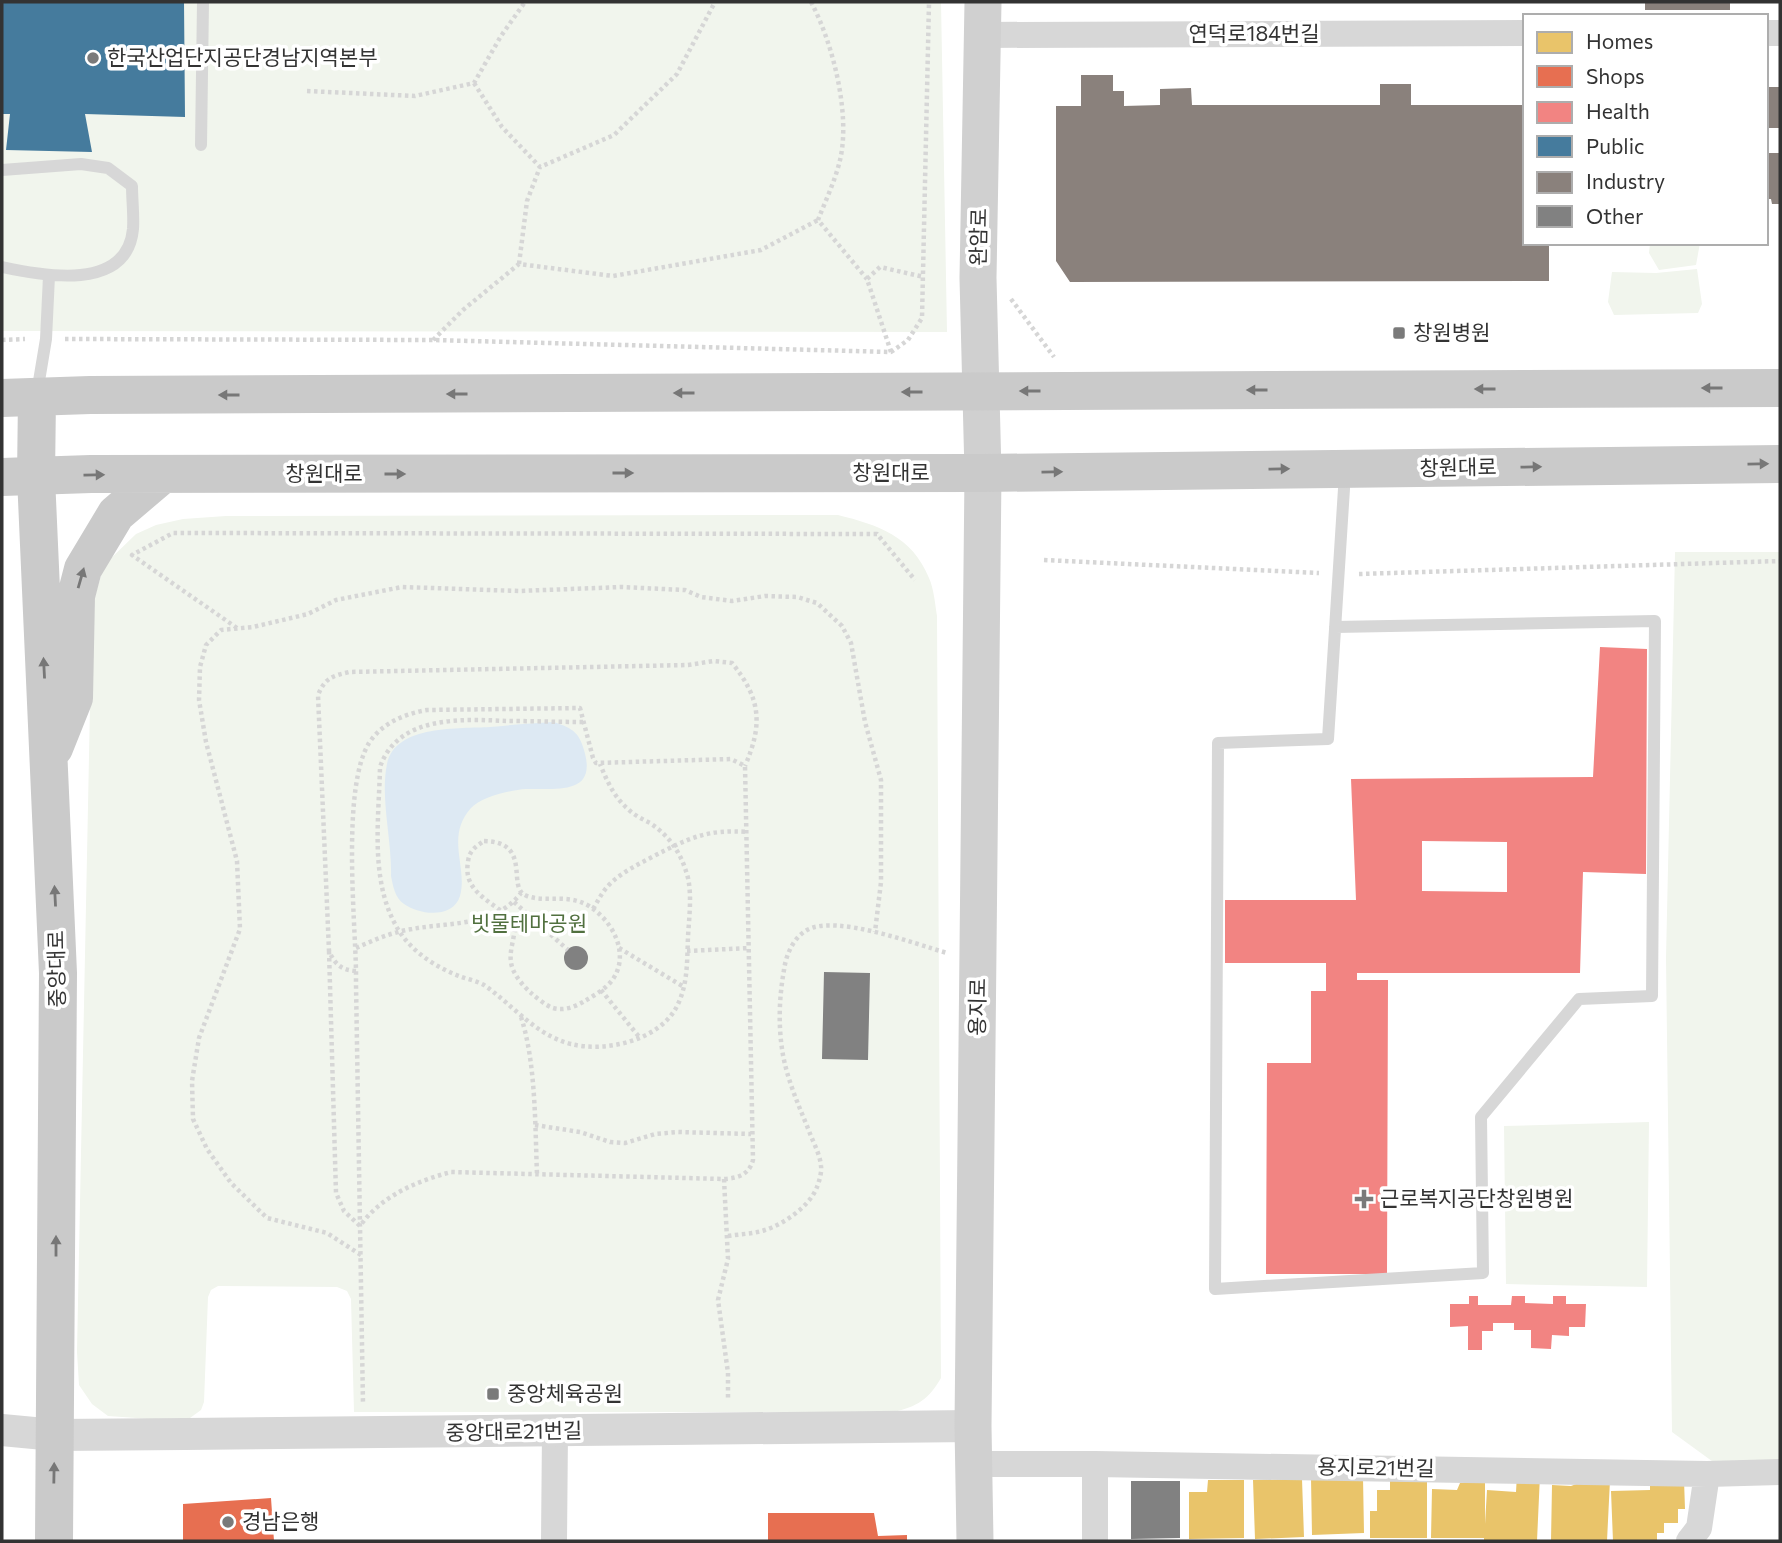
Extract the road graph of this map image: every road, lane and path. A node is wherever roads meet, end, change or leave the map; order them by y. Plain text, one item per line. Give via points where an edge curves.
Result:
1 (203, 2) edge
2 (525, 2) edge
3 (715, 2) edge
4 (811, 2) edge
5 (929, 2) edge
6 (983, 18) edge
7 (1523, 33) edge
8 (474, 83) junction
9 (307, 91) dead end
10 (201, 145) dead end
11 (540, 167) junction
12 (2, 170) edge
13 (818, 220) junction
14 (519, 264) junction
15 (2, 267) edge
16 (49, 276) junction
17 (924, 277) junction
18 (867, 279) junction
19 (1006, 292) dead end
20 (46, 339) junction
21 (433, 340) junction
22 (891, 352) junction
23 (1059, 363) dead end
24 (1780, 388) edge
25 (980, 392) junction
26 (19, 397) edge
27 (1780, 464) edge
28 (1345, 469) junction
29 (983, 472) junction
30 (163, 474) junction
31 (19, 477) edge
32 (1044, 560) dead end
33 (1780, 561) edge
34 (1339, 574) junction
35 (915, 580) dead end
36 (1335, 627) junction
37 (238, 628) junction
38 (583, 722) junction
39 (48, 763) junction
40 (600, 764) junction
41 (745, 766) junction
42 (748, 832) junction
43 (674, 845) junction
44 (521, 893) junction
45 (514, 902) junction
46 (593, 909) junction
47 (502, 910) junction
48 (400, 931) junction
49 (875, 932) junction
50 (356, 948) junction
51 (619, 948) junction
52 (749, 948) junction
53 (568, 950) dead end
54 (329, 951) junction
55 (687, 951) junction
56 (978, 960) junction
57 (356, 971) junction
58 (684, 987) junction
59 (601, 990) junction
60 (521, 1016) junction
61 (640, 1038) junction
62 (535, 1125) junction
63 (752, 1133) junction
64 (537, 1174) junction
65 (724, 1179) junction
66 (360, 1226) junction
67 (728, 1236) junction
68 (361, 1255) junction
69 (973, 1426) junction
70 (726, 1429) junction
71 (2, 1430) edge
72 (555, 1432) junction
73 (362, 1433) junction
74 (55, 1435) junction
75 (974, 1464) junction
76 (1095, 1464) junction
77 (1780, 1472) edge
78 (1707, 1474) junction
79 (54, 1541) edge
80 (554, 1541) edge
81 (975, 1541) edge
82 (1095, 1541) edge
83 (1689, 1541) edge

1 - 10 lane
2 - 8 path
3 - 11 path via 677,75 614,135
4 - 13 path via 823,24 844,108 840,162
5 - 17 path
6 - 7 street, 연덕로184번길
6 - 25 main road, 완암로
8 - 9 path via 415,96
8 - 11 path via 502,127
11 - 14 path via 527,201
12 - 16 lane via 81,164 108,168 132,186 133,232 122,258 98,273
13 - 14 path via 761,250 613,276
13 - 18 path
14 - 21 path
15 - 16 lane
16 - 20 lane
17 - 18 path via 880,267
17 - 22 path via 922,318 908,340
18 - 22 path
19 - 23 path
20 - 21 path
20 - 26 lane
21 - 22 path
24 -> 25 main road
25 -> 26 main road
25 - 29 main road, 완암로
26 - 31 main road, 중앙대로
28 -> 27 main road, 창원대로
29 -> 28 main road, 창원대로
28 - 34 lane
30 -> 29 main road, 창원대로
29 - 56 main road, 용지로
31 -> 30 main road, 창원대로
39 -> 30 main road via 74,698 76,596 83,569 116,514
39 -> 31 main road, 중앙대로
32 - 34 path
33 - 34 path
34 - 36 lane
35 - 37 path via 877,534 173,533 132,555
36 - 36 lane via 1328,740 1219,743 1215,1289 1483,1273 1481,1117 1579,999 1652,996 1655,621
37 - 49 path via 402,587 519,591 622,587 685,590 732,601 765,596 817,603 842,626 851,643 881,780 881,882
37 - 68 path via 221,630 206,645 200,667 199,700 206,742 237,861 240,929 199,1038 192,1081 193,1119 231,1184 267,1218 327,1233
38 - 40 path via 593,758
38 - 48 path via 461,719 412,730 384,753 380,767 380,882
38 - 50 path via 580,708 427,710 379,730 368,745 355,790
74 -> 39 main road, 중앙대로 via 58,972
40 - 41 path via 731,759
40 - 43 path via 626,808
41 - 42 path
41 - 54 path via 758,728 757,713 752,693 732,663 331,676 317,695
42 - 43 path via 716,831
42 - 52 path
43 - 46 path via 611,883
43 - 55 path via 688,881
44 - 45 path
44 - 46 path via 564,897
44 - 47 path via 517,863 506,847 484,841 473,848 466,871 469,883
45 - 47 path
45 - 53 path
46 - 51 path via 611,927
47 - 48 path via 488,918
47 - 59 path via 515,925 510,961 538,999 562,1009
48 - 50 path
48 - 60 path via 438,968 482,984
49 - 56 path
49 - 67 path via 819,926 806,930 794,942 781,987 783,1055 822,1168 817,1189 781,1223 764,1231
50 - 57 path
51 - 58 path
51 - 59 path via 618,967
52 - 55 path
52 - 63 path
54 - 57 path via 340,967
54 - 66 path via 336,1193 344,1211
55 - 58 path
56 - 69 main road, 용지로
57 - 66 path
58 - 61 path via 673,1013
59 - 61 path
60 - 61 path via 573,1045 620,1044
60 - 62 path
62 - 63 path via 625,1143 678,1132
62 - 64 path
63 - 65 path via 751,1169
64 - 65 path
64 - 66 path via 451,1172 433,1177 382,1203
65 - 67 path
66 - 68 path
67 - 70 path via 728,1259 718,1300 728,1373
68 - 73 path
69 - 70 street, 중앙대로21번길
69 - 75 main road, 용지로
70 - 72 street, 중앙대로21번길
71 - 74 street, 중앙대로21번길
72 - 73 street, 중앙대로21번길
72 - 80 street
73 - 74 street, 중앙대로21번길
79 -> 74 main road, 중앙대로
75 - 76 street, 용지로21번길
75 - 81 main road, 용지로
76 - 78 street, 용지로21번길
76 - 82 street
77 - 78 street, 용지로21번길
78 - 83 street via 1699,1528

